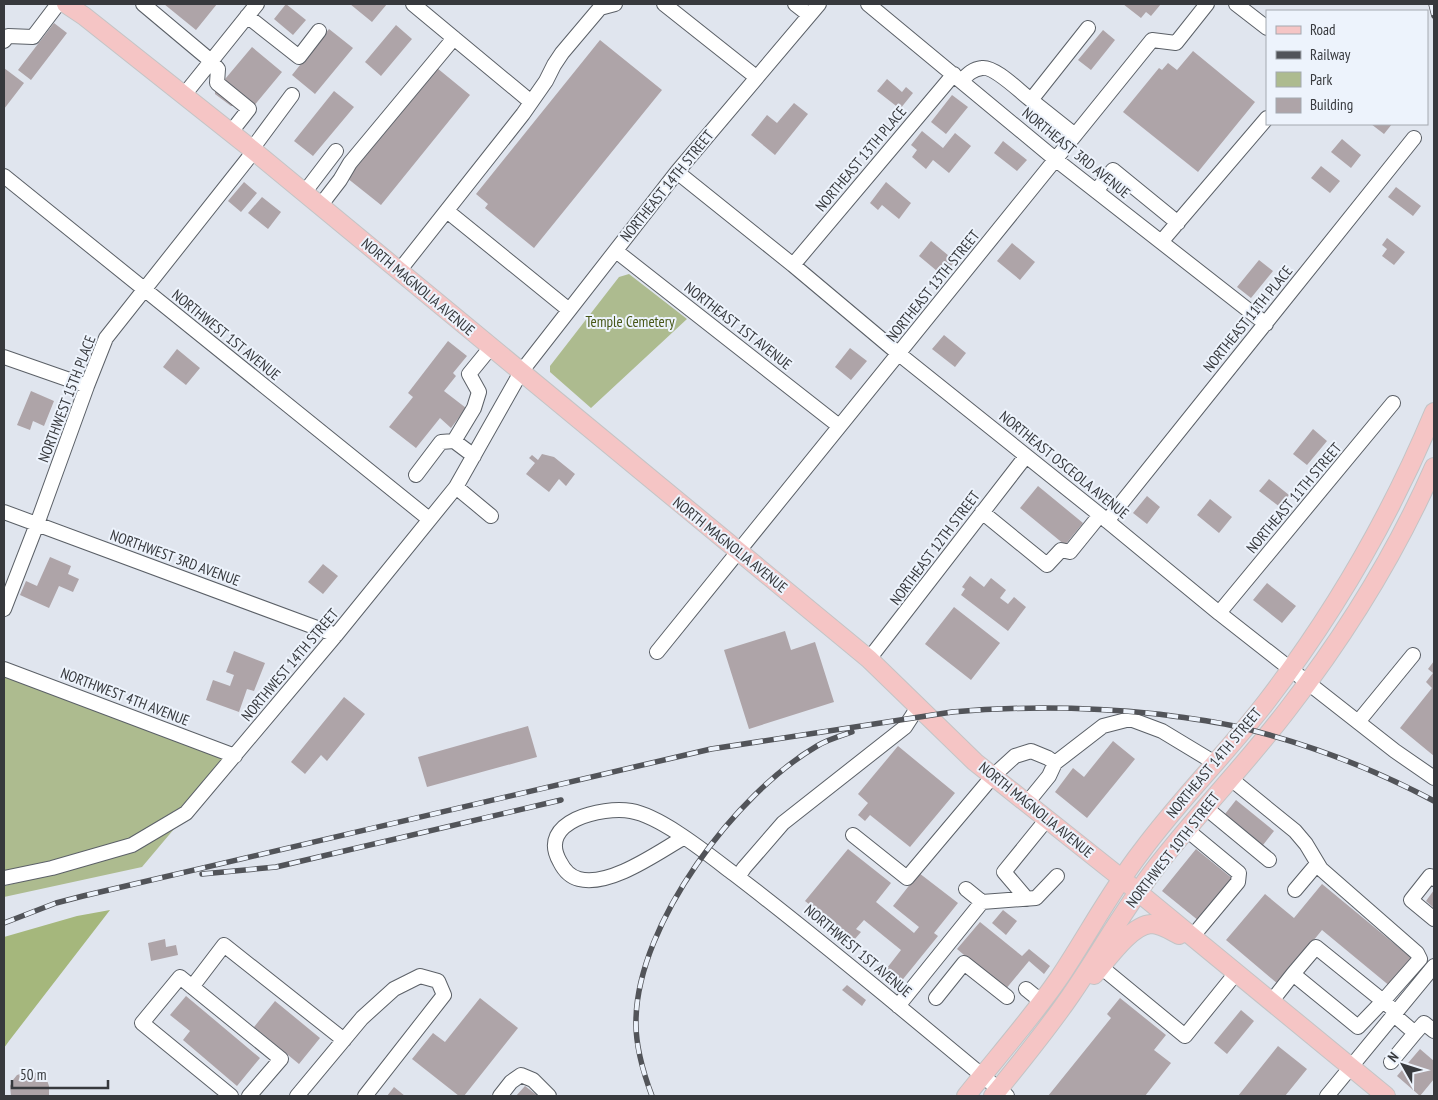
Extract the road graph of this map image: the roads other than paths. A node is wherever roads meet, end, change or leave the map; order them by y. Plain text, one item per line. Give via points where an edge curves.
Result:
1 (58, 4) edge
2 (66, 4) edge
3 (143, 4) edge
4 (257, 4) edge
5 (413, 4) edge
6 (610, 4) edge
7 (664, 4) edge
8 (795, 4) edge
9 (819, 4) edge
10 (868, 4) edge
11 (1207, 4) edge
12 (1236, 4) edge
13 (809, 15) junction
14 (247, 16) junction
15 (1266, 27) edge
16 (1088, 28) dead end
17 (319, 31) dead end
18 (454, 38) junction
19 (4, 41) edge
20 (211, 61) junction
21 (756, 77) junction
22 (958, 77) junction
23 (184, 95) junction
24 (292, 95) dead end
25 (1031, 100) junction
26 (531, 102) junction
27 (1266, 119) edge
28 (231, 132) junction
29 (1075, 135) junction
30 (1414, 138) dead end
31 (253, 150) junction
32 (336, 151) dead end
33 (1055, 159) junction
34 (677, 172) junction
35 (4, 176) edge
36 (1096, 191) junction
37 (304, 192) junction
38 (320, 206) junction
39 (447, 211) junction
40 (1178, 223) junction
41 (1162, 242) junction
42 (616, 251) junction
43 (793, 265) junction
44 (399, 271) junction
45 (144, 290) junction
46 (569, 310) junction
47 (1266, 324) junction
48 (491, 347) junction
49 (899, 354) junction
50 (4, 357) edge
51 (521, 372) junction
52 (86, 386) junction
53 (1393, 403) dead end
54 (1434, 412) edge
55 (839, 426) junction
56 (454, 441) junction
57 (474, 456) junction
58 (1026, 456) junction
59 (1434, 467) edge
60 (416, 475) dead end
61 (456, 487) junction
62 (4, 512) edge
63 (982, 512) junction
64 (492, 516) dead end
65 (1104, 518) junction
66 (429, 519) junction
67 (37, 524) junction
68 (739, 552) junction
69 (4, 609) edge
70 (1219, 613) junction
71 (336, 635) junction
72 (657, 652) dead end
73 (1413, 655) dead end
74 (869, 659) junction
75 (4, 669) edge
76 (1290, 669) junction
77 (1308, 682) junction
78 (918, 706) junction
79 (1358, 722) junction
80 (235, 756) junction
81 (1215, 763) junction
82 (1055, 764) junction
83 (993, 776) junction
84 (1231, 778) junction
85 (1434, 778) edge
86 (1027, 803) junction
87 (1206, 808) junction
88 (1047, 819) junction
89 (1187, 830) junction
90 (853, 835) dead end
91 (683, 838) junction
92 (1269, 860) dead end
93 (1317, 864) junction
94 (1057, 876) dead end
95 (738, 877) junction
96 (4, 878) edge
97 (1121, 878) junction
98 (1434, 879) edge
99 (966, 889) dead end
100 (1295, 890) dead end
101 (1138, 892) junction
102 (1027, 898) junction
103 (982, 902) junction
104 (1434, 919) edge
105 (1192, 937) junction
106 (1208, 950) junction
107 (1420, 959) junction
108 (1101, 967) junction
109 (1433, 968) edge
110 (1236, 973) junction
111 (1293, 974) junction
112 (192, 986) junction
113 (1026, 989) dead end
114 (1006, 997) dead end
115 (936, 998) dead end
116 (1383, 1001) junction
117 (1042, 1002) junction
118 (1271, 1002) junction
119 (898, 1006) junction
120 (1395, 1013) junction
121 (1056, 1016) junction
122 (1434, 1031) edge
123 (1415, 1033) junction
124 (344, 1040) junction
125 (1391, 1062) dead end
126 (1350, 1067) junction
127 (982, 1076) junction
128 (999, 1094) edge
129 (231, 1096) edge
130 (249, 1096) edge
131 (297, 1096) edge
132 (365, 1096) edge
133 (500, 1096) edge
134 (549, 1096) edge
135 (966, 1096) edge
136 (1326, 1096) edge
137 (1386, 1096) edge

1 - 19 street via 33,37 8,36
2 - 23 main road, NORTH MAGNOLIA AVENUE
3 - 20 street
4 - 14 street
5 - 18 street
6 - 26 street via 600,8 562,54
7 - 21 street
8 - 13 street
9 - 13 street, NORTHEAST 14TH STREET
10 - 22 street, NORTHEAST 3RD AVENUE
11 - 29 street, NORTHEAST 13TH STREET via 1176,43 1152,40
12 - 15 street
13 - 21 street, NORTHEAST 14TH STREET
14 - 17 street via 299,57
14 - 20 street
16 - 25 street
18 - 26 street
18 - 38 street via 350,163
20 - 23 street
20 - 28 street via 218,69 217,83 249,109
21 - 34 street, NORTHEAST 14TH STREET
22 - 25 street, NORTHEAST 13TH PLACE via 984,67 995,71
22 - 33 street, NORTHEAST 3RD AVENUE
22 - 43 street, NORTHEAST 13TH PLACE
23 - 28 main road, NORTH MAGNOLIA AVENUE
24 - 31 street, NORTHWEST 15TH PLACE
25 - 29 street
26 - 39 street
27 - 40 street
28 - 31 main road, NORTH MAGNOLIA AVENUE
29 - 33 street, NORTHEAST 13TH STREET
30 - 47 street, NORTHEAST 11TH PLACE
31 - 37 main road, NORTH MAGNOLIA AVENUE
31 - 45 street, NORTHWEST 15TH PLACE
32 - 37 street
33 - 36 street, NORTHEAST 3RD AVENUE
33 - 49 street, NORTHEAST 13TH STREET
34 - 42 street, NORTHEAST 14TH STREET
34 - 43 street, NORTHEAST OSCEOLA AVENUE
35 - 45 street, NORTHWEST 1ST AVENUE
36 - 40 street via 1113,170
36 - 41 street, NORTHEAST 3RD AVENUE
37 - 38 main road, NORTH MAGNOLIA AVENUE
38 - 44 main road, NORTH MAGNOLIA AVENUE
39 - 44 street
39 - 46 street
40 - 41 street
41 - 47 street, NORTHEAST 3RD AVENUE
42 - 46 street, NORTHEAST 14TH STREET
42 - 55 street, NORTHEAST 1ST AVENUE
43 - 49 street, NORTHEAST OSCEOLA AVENUE
44 - 48 main road, NORTH MAGNOLIA AVENUE
45 - 52 street, NORTHWEST 15TH PLACE via 106,338
45 - 66 street, NORTHWEST 1ST AVENUE
46 - 51 street, NORTHEAST 14TH STREET
47 - 65 street, NORTHEAST 11TH PLACE
48 - 51 main road, NORTH MAGNOLIA AVENUE
48 - 56 street via 469,374 479,392 474,408
49 - 55 street, NORTHEAST 13TH STREET
49 - 58 street, NORTHEAST OSCEOLA AVENUE
50 - 52 street
51 - 57 street, NORTHWEST 14TH STREET
51 - 68 main road, NORTH MAGNOLIA AVENUE
52 - 67 street, NORTHWEST 15TH PLACE
53 - 70 street, NORTHEAST 11TH STREET
54 - 76 main road, NORTHEAST 14TH STREET via 1412,464 1373,540
55 - 68 street, NORTHEAST 13TH STREET
56 - 57 street
56 - 60 street via 441,442
57 - 61 street, NORTHWEST 14TH STREET
58 - 63 street, NORTHEAST 12TH STREET
58 - 65 street, NORTHEAST OSCEOLA AVENUE
59 - 77 main road via 1370,589
61 - 64 street
61 - 66 street, NORTHWEST 14TH STREET
62 - 67 street, NORTHWEST 3RD AVENUE
63 - 65 street, NORTHEAST 11TH PLACE via 1047,565 1061,550 1070,552
63 - 74 street, NORTHEAST 12TH STREET
65 - 70 street, NORTHEAST OSCEOLA AVENUE
66 - 71 street, NORTHWEST 14TH STREET
67 - 69 street, NORTHWEST 15TH PLACE
67 - 71 street, NORTHWEST 3RD AVENUE
68 - 72 street, NORTHEAST 13TH STREET
68 - 74 main road, NORTH MAGNOLIA AVENUE
70 - 76 street, NORTHEAST OSCEOLA AVENUE
71 - 80 street, NORTHWEST 14TH STREET
73 - 79 street
74 - 78 main road, NORTH MAGNOLIA AVENUE
75 - 80 street, NORTHWEST 4TH AVENUE
76 - 77 street, NORTHEAST OSCEOLA AVENUE
76 - 81 main road, NORTHEAST 14TH STREET
77 - 79 street, NORTHEAST OSCEOLA AVENUE
77 - 84 main road, NORTHWEST 10TH STREET
78 - 83 main road, NORTH MAGNOLIA AVENUE
78 - 95 street via 905,728 783,823
79 - 85 street, NORTHEAST OSCEOLA AVENUE
80 - 96 street, NORTHWEST 14TH STREET via 186,812 132,845
81 - 82 street via 1162,731 1130,719 1103,726
81 - 97 main road, NORTHEAST 14TH STREET
82 - 83 street via 1031,751 1014,756
82 - 86 street
83 - 86 main road, NORTH MAGNOLIA AVENUE
83 - 90 street via 907,878
84 - 87 main road, NORTHWEST 10TH STREET
84 - 93 street via 1295,831
86 - 88 main road, NORTH MAGNOLIA AVENUE
87 - 89 main road, NORTHWEST 10TH STREET
87 - 92 street
88 - 97 main road, NORTH MAGNOLIA AVENUE
88 - 102 street via 1004,872
89 - 101 main road, NORTHWEST 10TH STREET
89 - 105 street via 1239,873 1238,882
91 - 91 street, NORTHWEST 1ST AVENUE via 640,813 612,810 581,816 568,824 558,835 555,851 569,873 580,879 594,880 636,864
91 - 95 street, NORTHWEST 1ST AVENUE
93 - 100 street
93 - 107 street
94 - 102 street via 1036,898
95 - 119 street, NORTHWEST 1ST AVENUE
97 - 101 main road, NORTH MAGNOLIA AVENUE
97 - 117 main road, NORTHEAST 14TH STREET
98 - 104 street via 1430,876 1411,900
99 - 103 street
101 - 105 main road, NORTH MAGNOLIA AVENUE
101 - 121 main road, NORTHWEST 10TH STREET
102 - 103 street
103 - 119 street
105 - 106 main road, NORTH MAGNOLIA AVENUE
106 - 108 main road via 1152,924 1137,929
106 - 110 main road, NORTH MAGNOLIA AVENUE
107 - 109 street
107 - 116 street
108 - 110 street via 1185,1036
108 - 121 main road
109 - 120 street
110 - 118 main road, NORTH MAGNOLIA AVENUE
111 - 116 street via 1358,1027
111 - 116 street via 1316,947
111 - 118 street
112 - 124 street via 224,946
112 - 129 street via 180,977 142,1023
112 - 130 street via 281,1059
113 - 117 street
114 - 115 street via 964,963
116 - 120 street
117 - 127 main road, NORTHEAST 14TH STREET
118 - 126 main road, NORTH MAGNOLIA AVENUE
119 - 127 street, NORTHWEST 1ST AVENUE
120 - 123 street
120 - 126 street
121 - 128 main road, NORTHWEST 10TH STREET
122 - 123 street via 1424,1023
123 - 125 street
124 - 131 street
124 - 132 street via 362,1018 394,989 420,976 438,981 444,995
126 - 136 street
126 - 137 main road, NORTH MAGNOLIA AVENUE
127 - 128 street, NORTHWEST 1ST AVENUE
127 - 135 main road, NORTHEAST 14TH STREET
133 - 134 street via 521,1075 532,1080

